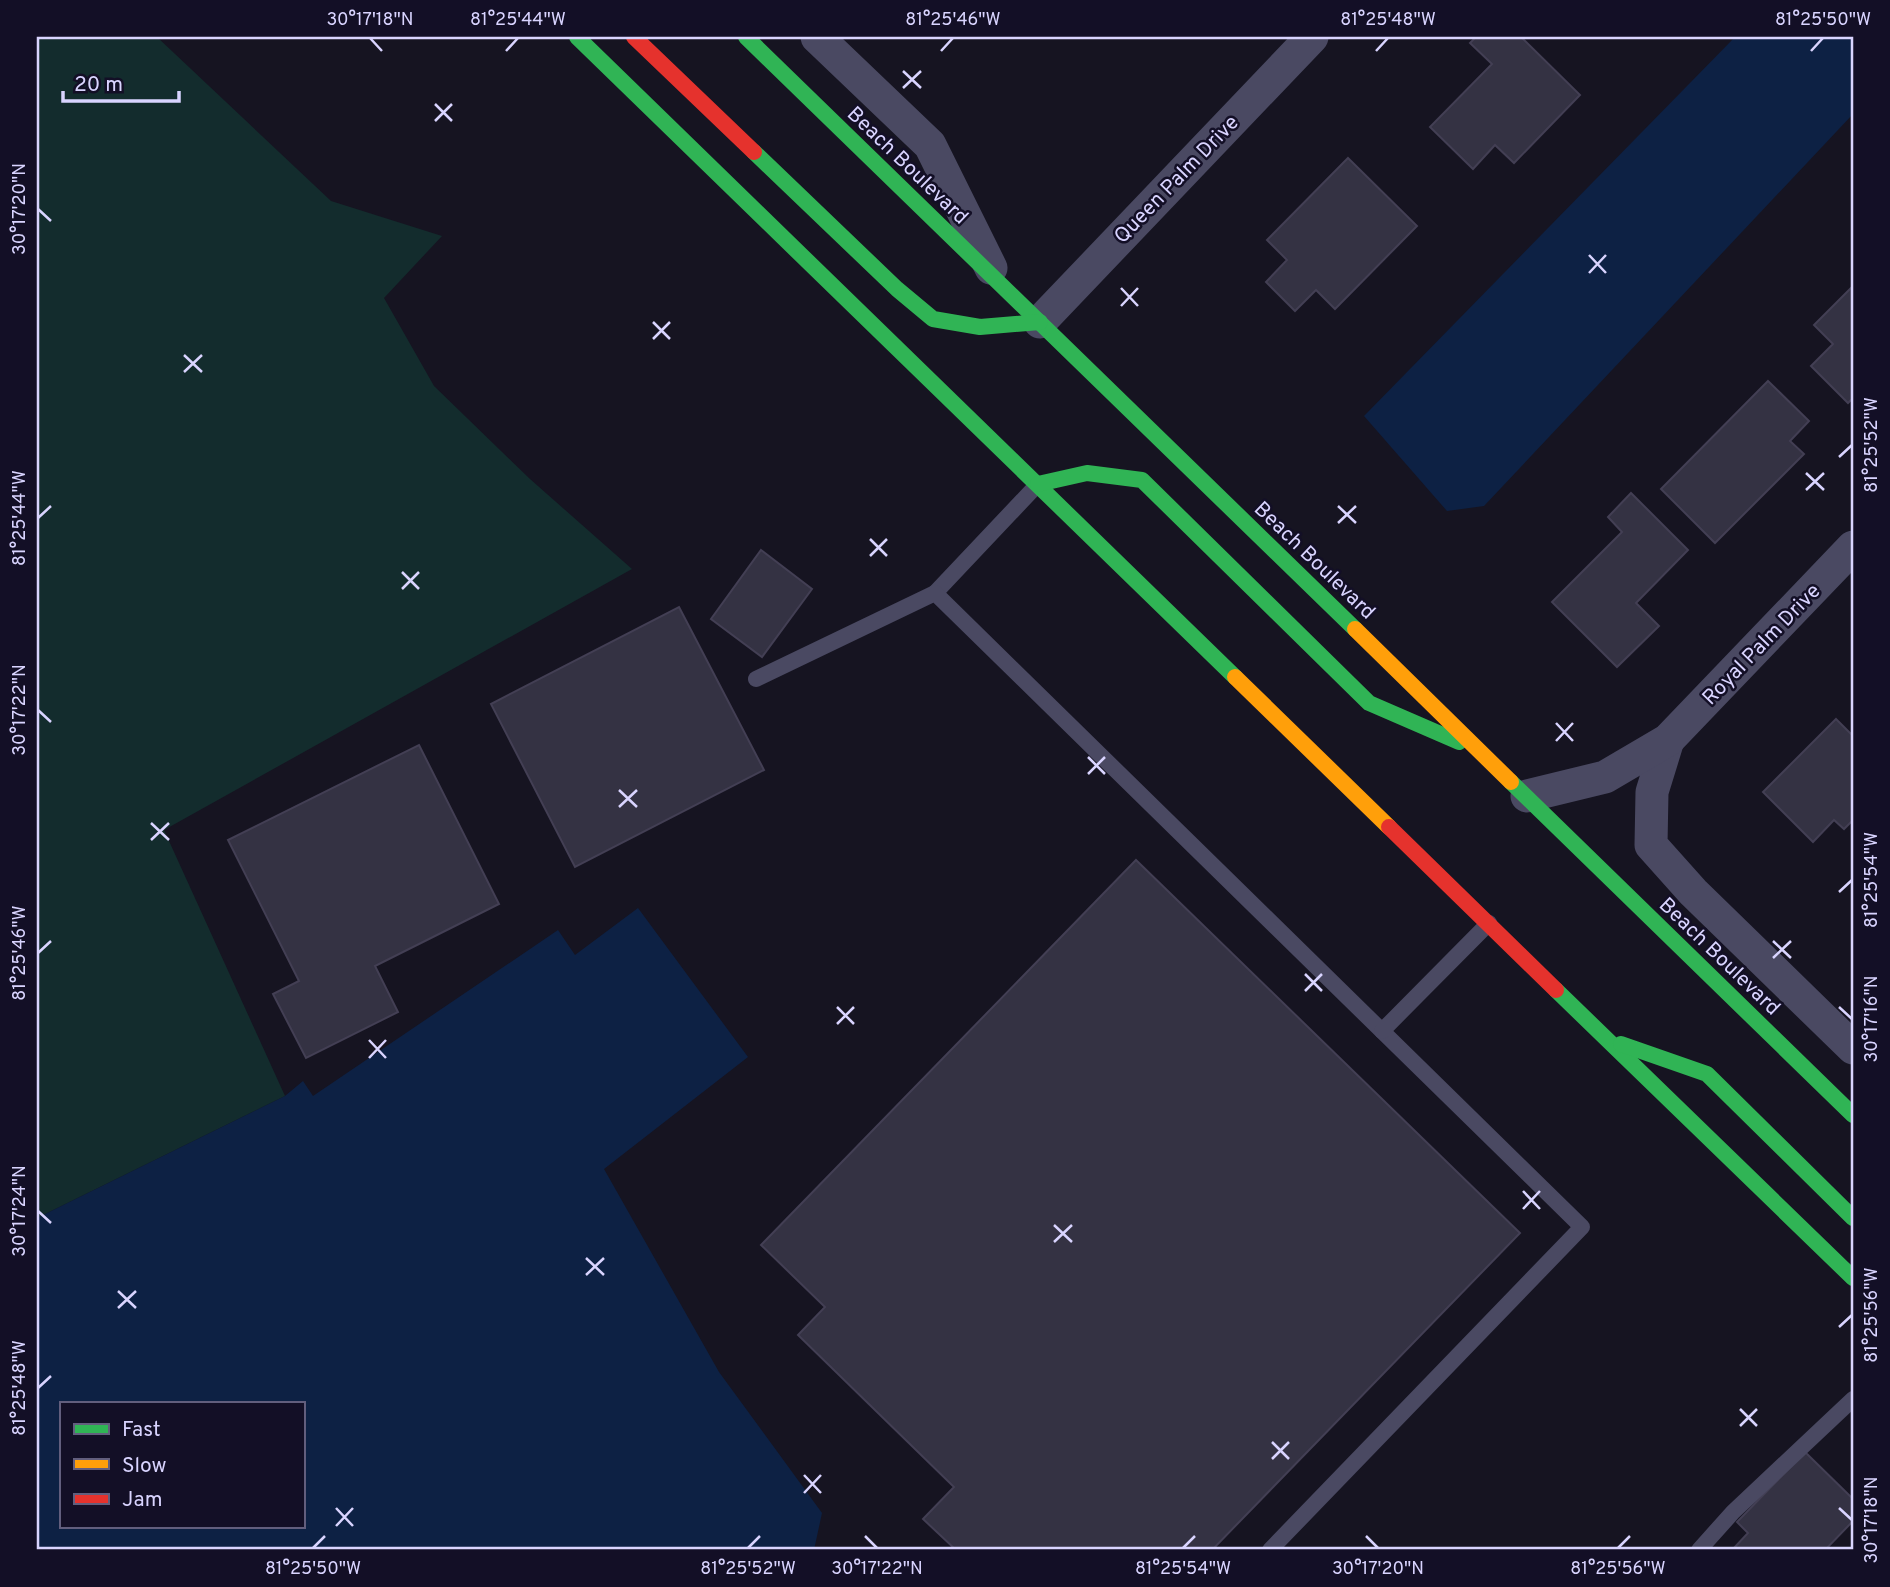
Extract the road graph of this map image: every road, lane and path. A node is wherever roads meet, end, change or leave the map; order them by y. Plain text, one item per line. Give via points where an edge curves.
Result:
1 (577, 37) edge
2 (634, 37) edge
3 (746, 37) edge
4 (817, 37) edge
5 (1312, 37) edge
6 (997, 280) junction
7 (1040, 322) junction
8 (1038, 484) junction
9 (1853, 547) edge
10 (935, 593) junction
11 (756, 679) dead end
12 (1668, 740) junction
13 (1481, 751) junction
14 (1527, 796) junction
15 (1489, 923) junction
16 (1382, 1031) junction
17 (1609, 1040) junction
18 (1853, 1048) edge
19 (1853, 1115) edge
20 (1853, 1218) edge
21 (1853, 1278) edge
22 (1853, 1399) edge
23 (1270, 1550) edge
24 (1699, 1550) edge

1 - 8 highway
2 - 7 highway via 897,289 933,318 980,327
3 - 6 highway, Beach Boulevard
4 - 6 street via 930,145
5 - 7 street, Queen Palm Drive
6 - 7 highway, Beach Boulevard
7 - 13 highway, Beach Boulevard
8 - 10 lane
8 - 13 highway via 1087,473 1142,480 1369,703
8 - 15 highway
9 - 12 street, Royal Palm Drive
10 - 11 lane
10 - 16 lane
12 - 14 street, Royal Palm Drive via 1605,777
12 - 18 street, Royal Palm Drive via 1652,792 1651,845
13 - 14 highway, Beach Boulevard
14 - 19 highway, Beach Boulevard
15 - 16 lane
15 - 17 highway
16 - 23 lane via 1582,1227
17 - 20 highway via 1707,1074
17 - 21 highway
22 - 24 lane

